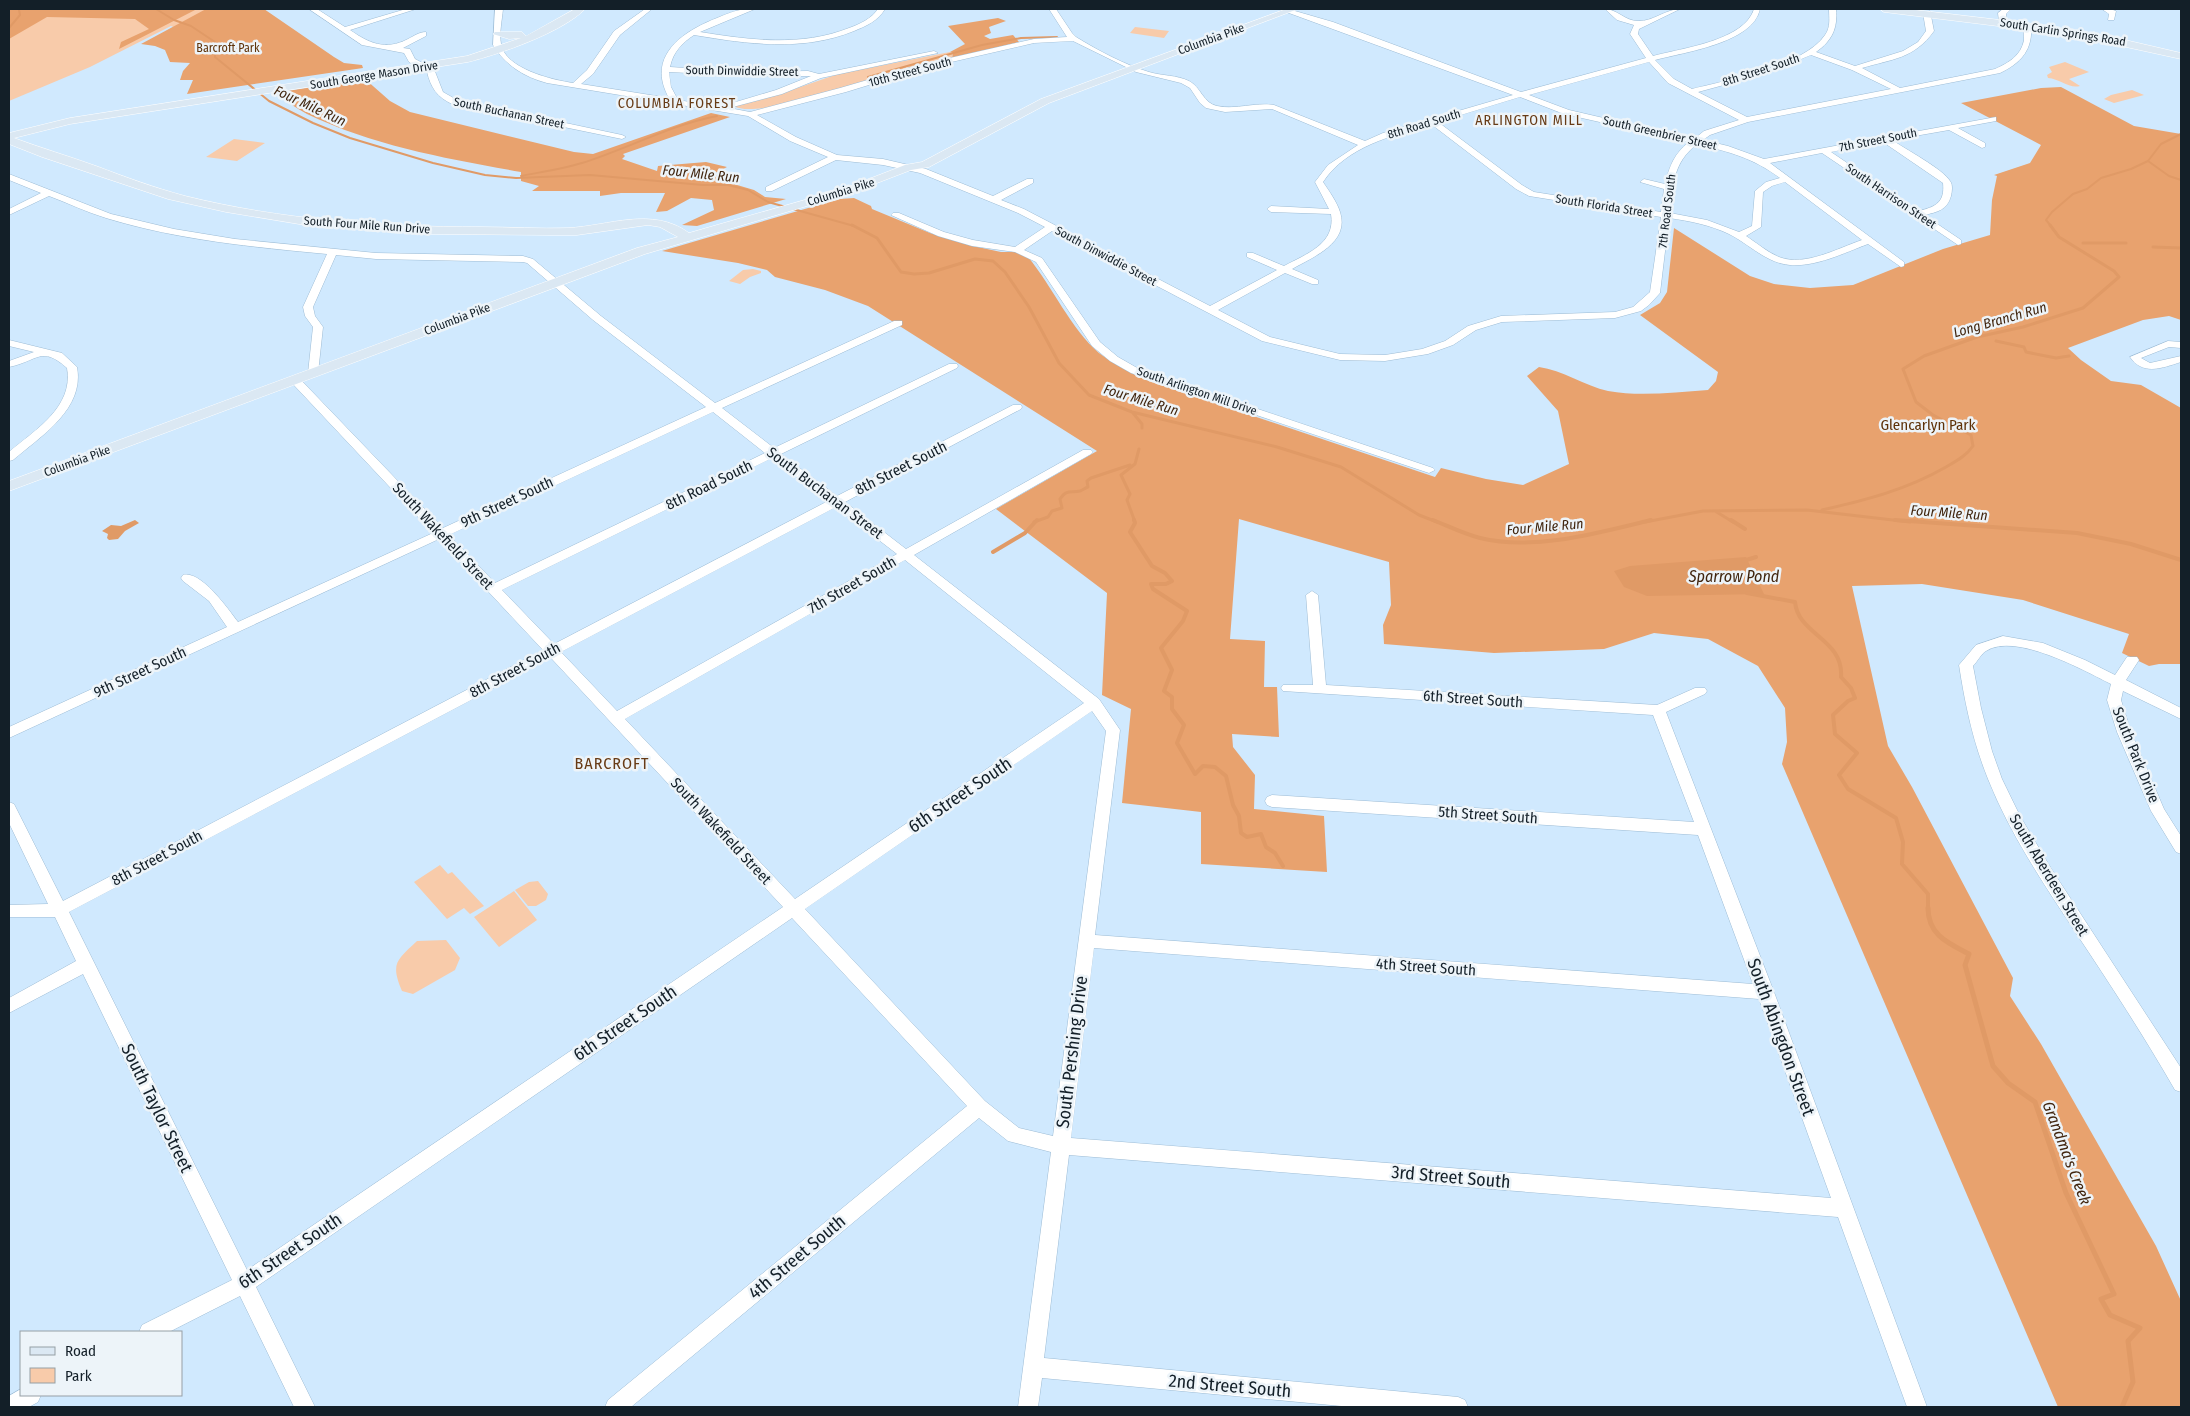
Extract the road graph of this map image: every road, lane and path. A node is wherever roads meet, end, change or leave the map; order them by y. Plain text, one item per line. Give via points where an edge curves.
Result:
1 (313, 9) edge
2 (413, 9) edge
3 (499, 9) edge
4 (566, 9) edge
5 (581, 9) edge
6 (649, 9) edge
7 (749, 9) edge
8 (881, 9) edge
9 (1053, 9) edge
10 (1286, 9) edge
11 (1608, 9) edge
12 (1678, 9) edge
13 (1757, 9) edge
14 (1832, 9) edge
15 (1884, 9) edge
16 (2006, 9) edge
17 (2105, 9) edge
18 (1927, 13) junction
19 (2110, 18) dead end
20 (2003, 22) junction
21 (1639, 24) junction
22 (2027, 25) junction
23 (345, 29) junction
24 (694, 33) junction
25 (423, 34) dead end
26 (498, 34) junction
27 (522, 35) junction
28 (1073, 38) junction
29 (397, 48) junction
30 (499, 48) junction
31 (934, 53) dead end
32 (1812, 53) junction
33 (2181, 56) edge
34 (1651, 60) junction
35 (422, 65) junction
36 (1128, 67) junction
37 (1855, 68) junction
38 (664, 69) junction
39 (819, 76) junction
40 (575, 85) junction
41 (1900, 91) junction
42 (1689, 92) junction
43 (1520, 95) junction
44 (216, 96) junction
45 (675, 102) junction
46 (721, 109) junction
47 (750, 114) junction
48 (1993, 119) dead end
49 (1746, 120) junction
50 (1432, 121) junction
51 (1952, 128) junction
52 (9, 130) edge
53 (9, 136) edge
54 (622, 137) dead end
55 (1882, 138) junction
56 (9, 140) edge
57 (1695, 142) junction
58 (1364, 144) junction
59 (1982, 145) dead end
60 (1823, 150) junction
61 (835, 157) junction
62 (1763, 162) junction
63 (909, 167) junction
64 (9, 177) edge
65 (1786, 179) junction
66 (1030, 181) dead end
67 (1644, 182) dead end
68 (1669, 187) junction
69 (769, 189) dead end
70 (48, 193) junction
71 (995, 199) junction
72 (9, 205) edge
73 (19, 206) junction
74 (1271, 209) dead end
75 (9, 212) edge
76 (1336, 212) junction
77 (1917, 214) junction
78 (896, 215) dead end
79 (1666, 215) junction
80 (1051, 227) junction
81 (1740, 236) junction
82 (682, 238) junction
83 (1871, 240) junction
84 (1958, 242) dead end
85 (1017, 250) junction
86 (332, 253) junction
87 (1250, 255) dead end
88 (1902, 264) dead end
89 (1284, 270) junction
90 (1315, 282) dead end
91 (556, 283) junction
92 (1210, 310) junction
93 (898, 323) dead end
94 (9, 343) edge
95 (2181, 345) edge
96 (1302, 348) joint
97 (45, 351) junction
98 (2181, 359) edge
99 (9, 364) edge
100 (952, 366) dead end
101 (313, 373) junction
102 (295, 380) junction
103 (713, 407) junction
104 (1017, 407) dead end
105 (1087, 452) dead end
106 (773, 454) junction
107 (9, 458) edge
108 (1429, 470) dead end
109 (9, 486) edge
110 (836, 501) junction
111 (440, 533) junction
112 (905, 554) junction
113 (187, 578) dead end
114 (493, 590) junction
115 (1312, 595) dead end
116 (235, 628) junction
117 (552, 651) junction
118 (2132, 660) dead end
119 (2118, 682) junction
120 (1288, 688) dead end
121 (1320, 689) junction
122 (1700, 691) dead end
123 (1094, 703) junction
124 (1658, 710) junction
125 (2181, 714) edge
126 (616, 718) junction
127 (9, 733) edge
128 (1272, 801) dead end
129 (9, 808) edge
130 (1704, 829) junction
131 (2181, 848) edge
132 (794, 908) junction
133 (59, 910) junction
134 (9, 911) edge
135 (1087, 941) junction
136 (86, 964) junction
137 (1766, 992) junction
138 (9, 1006) edge
139 (2181, 1084) edge
140 (978, 1107) junction
141 (1060, 1146) junction
142 (1843, 1208) junction
143 (244, 1284) junction
144 (152, 1331) edge
145 (1032, 1367) junction
146 (29, 1396) edge
147 (9, 1407) edge
148 (305, 1407) edge
149 (616, 1407) edge
150 (1028, 1407) edge
151 (1458, 1407) edge
152 (1918, 1407) edge

1 - 23 street
2 - 23 street
3 - 26 street
4 - 27 main road, South George Mason Drive
5 - 30 main road, South George Mason Drive via 540,34
6 - 40 street via 617,33 590,72
7 - 24 street via 717,20
8 - 24 street via 870,22 853,30 809,40 756,43
9 - 28 street
10 - 36 main road, Columbia Pike
10 - 43 street, South Greenbrier Street
11 - 21 street via 1620,18
12 - 21 street
13 - 34 street, 8th Road South via 1755,18 1745,28 1727,38
14 - 32 street, 8th Street South via 1831,32
15 - 18 main road, South Carlin Springs Road
16 - 20 street via 2002,13
17 - 19 street via 2113,13
18 - 20 main road, South Carlin Springs Road
18 - 37 street via 1930,31 1921,44 1906,53
20 - 22 main road, South Carlin Springs Road
21 - 34 street via 1634,34
22 - 33 main road, South Carlin Springs Road via 2120,41
22 - 41 street, 7th Road South via 2024,53 2008,67 1984,75
23 - 29 street via 365,43
24 - 38 street via 676,46
25 - 29 street
26 - 27 main road
26 - 30 street
27 - 30 main road, South George Mason Drive
28 - 36 street
28 - 47 street, 10th Street South via 1034,41 919,67
29 - 35 street via 407,51 412,60
30 - 35 main road, South George Mason Drive
30 - 40 street via 511,63 527,74 546,81
31 - 39 street, 10th Street South
32 - 37 street
32 - 42 street, 8th Street South via 1771,69
34 - 42 street via 1671,81
34 - 43 street, 8th Road South
35 - 44 main road, South George Mason Drive
35 - 54 street, South Buchanan Street via 431,71 434,87 440,94 462,105
36 - 58 street via 1189,84 1210,107 1264,104
36 - 63 main road, Columbia Pike via 1031,102
37 - 41 street
38 - 39 street, South Dinwiddie Street via 748,74 808,73
38 - 45 street via 666,83
39 - 46 street, 10th Street South
40 - 45 street
41 - 49 street, 7th Road South
42 - 49 street
43 - 50 street, 8th Road South
43 - 57 street, South Greenbrier Street via 1567,112
44 - 52 main road, South George Mason Drive via 71,115
44 - 53 main road, South George Mason Drive via 70,121
45 - 46 street
46 - 47 street
47 - 61 street, South Dinwiddie Street via 793,139
48 - 51 street, 7th Street South
49 - 57 street, 7th Road South via 1707,134
50 - 58 street, 8th Road South
50 - 79 street, South Florida Street via 1532,194
51 - 55 street, 7th Street South
51 - 59 street
55 - 60 street, 7th Street South
55 - 77 street via 1947,182 1944,204 1935,210
56 - 82 main road, South Four Mile Run Drive via 91,175 145,193 221,212 281,222 375,231 490,236 577,235 635,227 670,232
57 - 62 street, South Greenbrier Street
57 - 68 street, 7th Road South via 1675,162
58 - 76 street, 8th Road South via 1325,171 1319,182
60 - 62 street, 7th Street South
60 - 77 street, South Harrison Street
61 - 63 street, South Dinwiddie Street
61 - 69 street
62 - 65 street, South Greenbrier Street
63 - 71 street, South Dinwiddie Street
63 - 82 main road, Columbia Pike via 868,184
64 - 70 street, South Four Mile Run Drive
65 - 81 street via 1759,191 1756,227
65 - 83 street, South Greenbrier Street
66 - 71 street
67 - 68 street
68 - 79 street, 7th Road South
70 - 73 street
70 - 86 street, South Four Mile Run Drive via 108,216 174,232
71 - 80 street, South Dinwiddie Street
72 - 73 street
73 - 75 street
74 - 76 street
76 - 89 street via 1336,229 1330,242
77 - 84 street, South Harrison Street
78 - 85 street, South Arlington Mill Drive via 972,243
79 - 81 street, South Florida Street via 1698,220
79 - 96 street, 7th Road South via 1655,293 1646,303 1630,311 1601,316 1501,319 1472,328 1449,344 1385,358 1340,357
80 - 85 street
80 - 92 street, South Dinwiddie Street
81 - 83 street, South Florida Street via 1775,258 1790,262 1806,261
82 - 91 main road, Columbia Pike
83 - 88 street, South Greenbrier Street
85 - 108 street, South Arlington Mill Drive via 1039,260 1096,344 1136,371
86 - 91 street, South Four Mile Run Drive via 421,258 523,258 533,262
86 - 101 street via 308,307 318,327
87 - 89 street
89 - 90 street
89 - 92 street
91 - 101 main road, Columbia Pike
91 - 103 street, South Buchanan Street
92 - 96 street, South Dinwiddie Street via 1266,339
93 - 103 street, 9th Street South
94 - 97 street
95 - 98 street via 2168,344 2135,357 2146,366 2156,367
97 - 99 street
97 - 107 street via 72,367 74,382 69,400 50,423
100 - 106 street, 8th Road South
101 - 102 main road, Columbia Pike
102 - 109 main road, Columbia Pike
102 - 111 street, South Wakefield Street
103 - 106 street, South Buchanan Street
103 - 111 street, 9th Street South
104 - 110 street, 8th Street South
105 - 112 street, 7th Street South
106 - 110 street, South Buchanan Street
106 - 114 street, 8th Road South
110 - 112 street, South Buchanan Street
110 - 117 street, 8th Street South
111 - 114 street, South Wakefield Street
111 - 116 street, 9th Street South
112 - 123 street, South Buchanan Street
112 - 126 street, 7th Street South
113 - 116 street via 212,598
114 - 117 street, South Wakefield Street
115 - 121 street
116 - 127 street, 9th Street South
117 - 126 street, South Wakefield Street
117 - 133 street, 8th Street South
118 - 119 street, South Park Drive
119 - 125 street
119 - 131 street, South Park Drive via 2114,700 2124,732 2158,811
119 - 139 street, South Aberdeen Street via 2038,646 2003,641 1981,648 1966,665 1972,704 1994,777 2010,812 2055,890
120 - 121 street, 6th Street South
121 - 124 street, 6th Street South
122 - 124 street
123 - 132 street, 6th Street South
123 - 135 street, South Pershing Drive via 1114,730
124 - 130 street, South Abingdon Street
126 - 132 street, South Wakefield Street
128 - 130 street, 5th Street South
129 - 133 street, South Taylor Street
130 - 137 street, South Abingdon Street
132 - 140 street, South Wakefield Street
132 - 143 street, 6th Street South
133 - 134 street, 8th Street South
133 - 136 street, South Taylor Street
135 - 137 street, 4th Street South
135 - 141 street, South Pershing Drive
136 - 138 street
136 - 143 street, South Taylor Street
137 - 142 street, South Abingdon Street
140 - 141 street, South Wakefield Street via 1014,1135
140 - 149 street, 4th Street South
141 - 142 street, 3rd Street South
141 - 145 street, South Pershing Drive
142 - 152 street, South Abingdon Street
143 - 144 street, 6th Street South
143 - 148 street, South Taylor Street
145 - 150 street, South Pershing Drive
145 - 151 street, 2nd Street South
146 - 147 street

